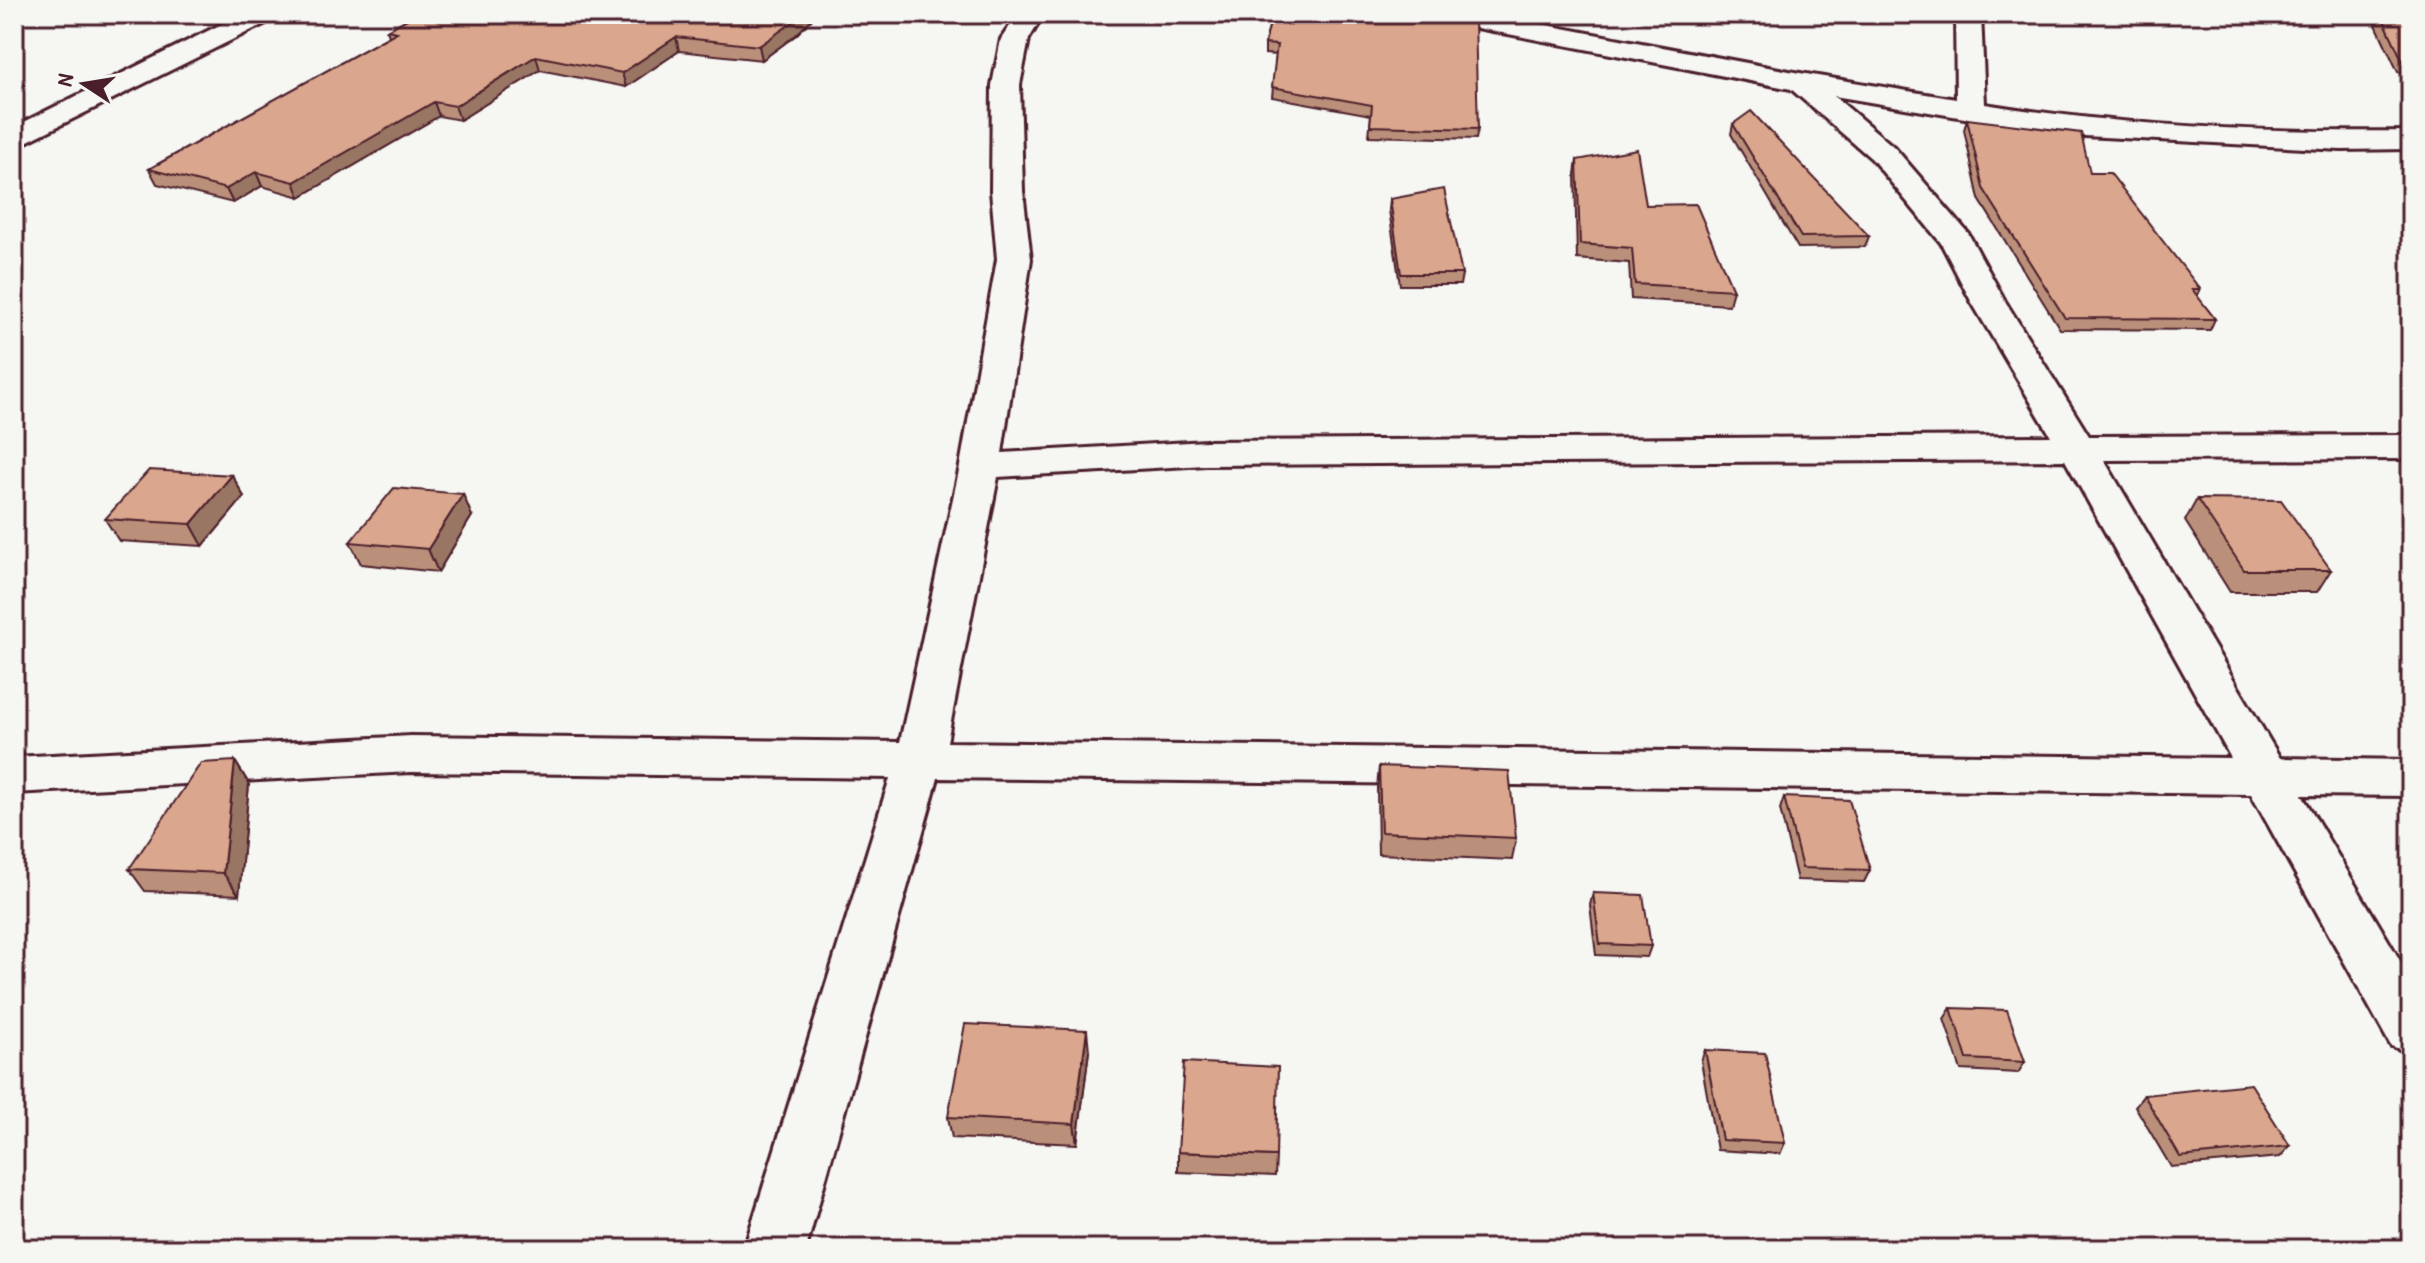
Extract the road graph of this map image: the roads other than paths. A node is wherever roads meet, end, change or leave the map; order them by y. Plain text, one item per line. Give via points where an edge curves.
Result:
1 (263, 14) edge
2 (1031, 14) edge
3 (1446, 14) edge
4 (1968, 14) edge
5 (1800, 82) junction
6 (1971, 111) junction
7 (14, 139) edge
8 (2411, 140) edge
9 (2411, 447) edge
10 (2078, 449) junction
11 (980, 466) junction
12 (920, 759) junction
13 (14, 775) edge
14 (2266, 777) junction
15 (2411, 778) edge
16 (2411, 1029) edge
17 (775, 1249) edge

1 - 7 street
2 - 11 street via 1015,39 1006,85 1014,259
3 - 5 street
4 - 6 street
5 - 6 street
5 - 10 street via 1883,153 1956,240
6 - 8 street via 2066,126
9 - 10 street
10 - 11 street via 1398,450 1206,453
10 - 14 street
11 - 12 street
12 - 13 street via 411,754
12 - 14 street
12 - 17 street
14 - 15 street
14 - 16 street

